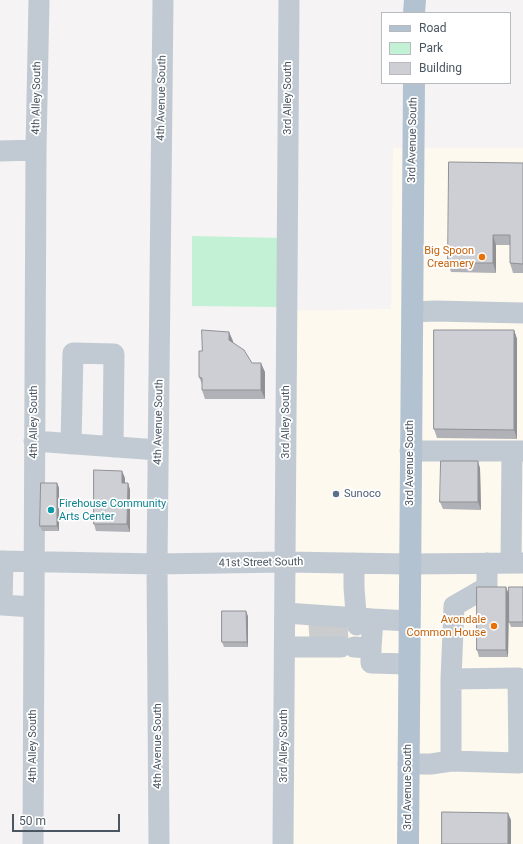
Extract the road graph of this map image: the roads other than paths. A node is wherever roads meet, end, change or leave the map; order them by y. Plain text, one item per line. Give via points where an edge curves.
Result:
1 (39, 0) edge
2 (163, 0) edge
3 (289, 0) edge
4 (414, 0) edge
5 (414, 12) edge
6 (414, 84) edge
7 (36, 150) junction
8 (0, 151) edge
9 (412, 312) junction
10 (523, 313) edge
11 (34, 441) junction
12 (71, 444) junction
13 (113, 447) junction
14 (158, 450) junction
15 (410, 451) junction
16 (518, 451) edge
17 (1, 561) edge
18 (33, 562) junction
19 (285, 562) junction
20 (354, 563) junction
21 (487, 563) junction
22 (517, 563) edge
23 (157, 564) junction
24 (409, 564) junction
25 (1, 594) edge
26 (33, 607) junction
27 (409, 621) junction
28 (338, 632) junction
29 (292, 647) junction
30 (409, 664) junction
31 (451, 679) junction
32 (451, 761) junction
33 (408, 764) junction
34 (33, 844) edge
35 (159, 844) edge
36 (283, 844) edge
37 (408, 844) edge

1 - 7 street, 4th Alley South
2 - 14 street, 4th Avenue South
3 - 19 street, 3rd Alley South
4 - 5 main road
6 - 9 main road, 3rd Avenue South
7 - 8 street
7 - 11 street, 4th Alley South
9 - 10 street
9 - 15 main road, 3rd Avenue South
11 - 12 street
11 - 18 street, 4th Alley South
12 - 13 street
12 - 13 street via 73,353 114,354
13 - 14 street
14 - 23 street, 4th Avenue South
15 - 16 street
15 - 24 main road, 3rd Avenue South
16 - 22 street
17 - 18 street, 41st Street South
17 - 25 street
18 - 23 street, 41st Street South
18 - 26 street, 4th Alley South
19 - 20 street, 41st Street South
19 - 23 street, 41st Street South
19 - 28 street, 3rd Alley South
20 - 24 street, 41st Street South
20 - 28 street via 354,588
21 - 22 street, 41st Street South
21 - 24 street, 41st Street South
21 - 31 street via 487,587 454,606
23 - 35 street, 4th Avenue South
24 - 27 main road, 3rd Avenue South
25 - 26 street via 2,604
26 - 34 street, 4th Alley South
27 - 28 street
27 - 30 main road, 3rd Avenue South
28 - 29 street, 3rd Alley South
28 - 29 street
28 - 30 street via 371,663
29 - 36 street, 3rd Alley South
30 - 33 main road, 3rd Avenue South
31 - 32 street
31 - 32 street via 518,678 519,722 518,763
32 - 33 street
33 - 37 main road, 3rd Avenue South

